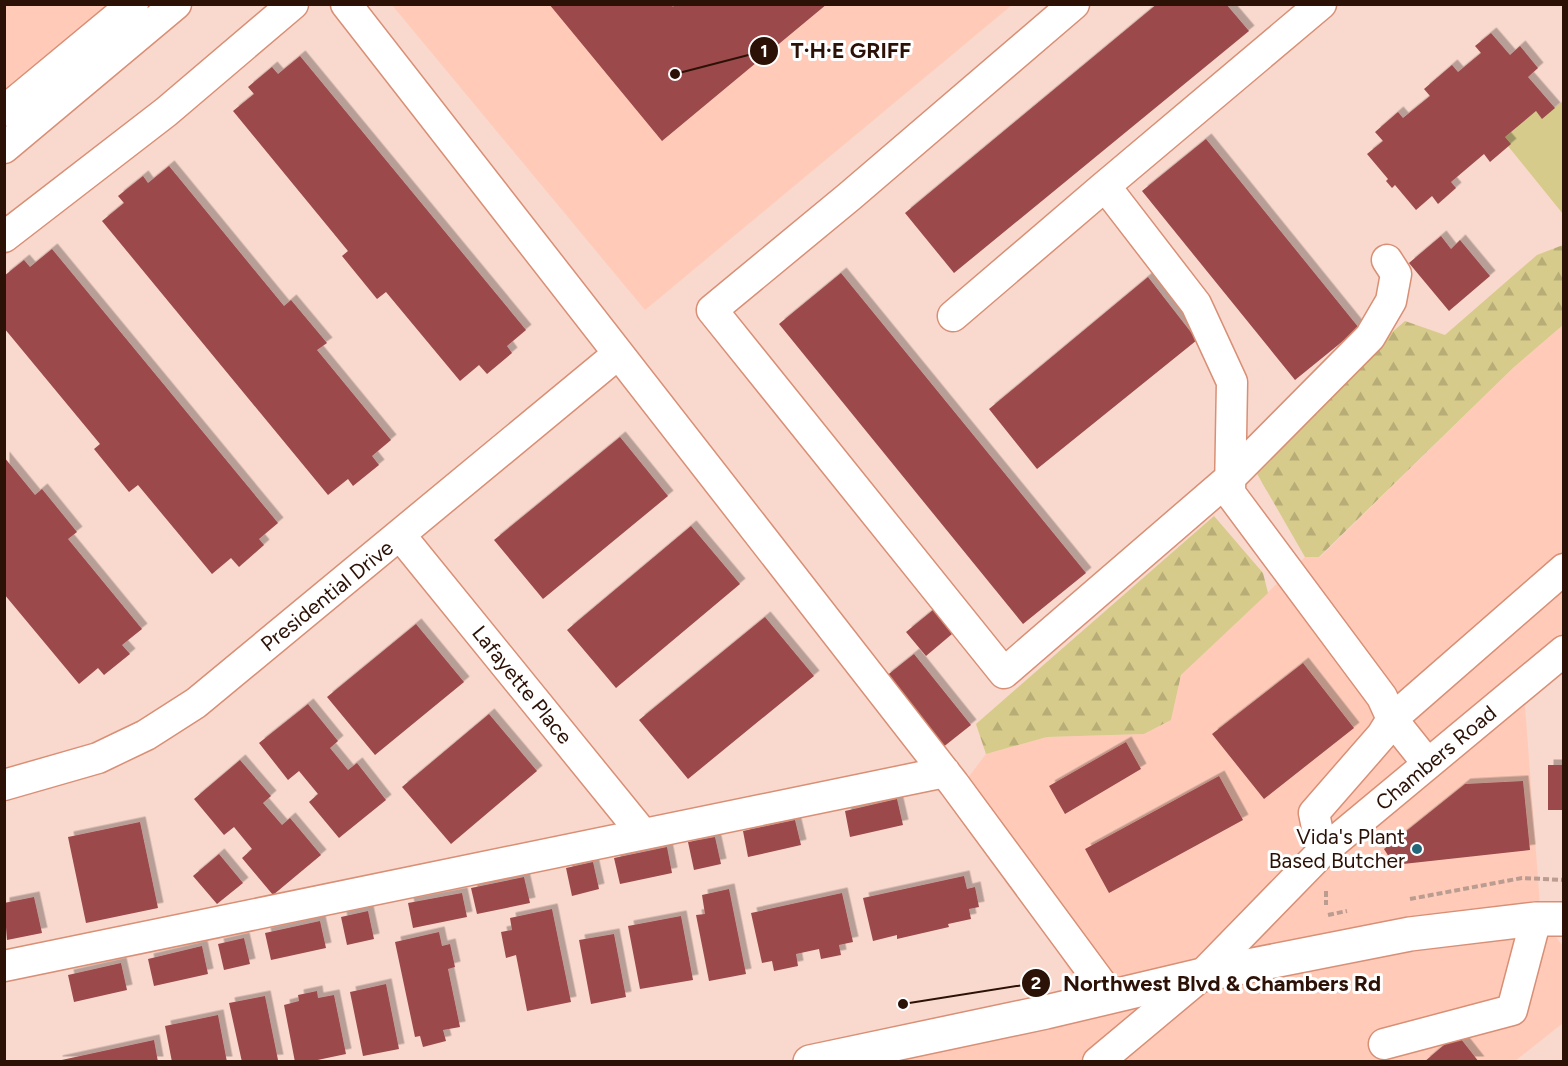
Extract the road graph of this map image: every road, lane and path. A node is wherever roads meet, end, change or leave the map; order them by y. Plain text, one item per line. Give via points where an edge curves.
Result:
1 (133, 4) edge
2 (176, 4) edge
3 (293, 4) edge
4 (346, 4) edge
5 (1074, 4) edge
6 (1321, 4) edge
7 (4, 111) edge
8 (4, 148) edge
9 (1105, 186) junction
10 (4, 237) edge
11 (1387, 260) dead end
12 (953, 316) dead end
13 (618, 354) junction
14 (1230, 478) junction
15 (400, 535) junction
16 (1563, 569) edge
17 (1563, 651) edge
18 (1392, 719) junction
19 (1428, 764) junction
20 (945, 772) junction
21 (4, 785) edge
22 (643, 834) junction
23 (1322, 852) junction
24 (1563, 880) edge
25 (1408, 900) dead end
26 (1351, 910) dead end
27 (1328, 915) dead end
28 (1550, 919) edge
29 (4, 966) edge
30 (1202, 975) junction
31 (1111, 997) junction
32 (1384, 1044) dead end
33 (810, 1062) edge
34 (1098, 1062) edge

1 - 7 street
2 - 8 street
3 - 10 street via 166,112
4 - 13 street
5 - 14 street via 712,310 1004,673
6 - 9 street
9 - 12 street
9 - 14 street via 1196,304 1232,382
11 - 14 street via 1396,274 1391,301 1370,338
13 - 15 street, Presidential Drive
13 - 20 street
14 - 18 street via 1230,493 1382,697
15 - 21 street, Presidential Drive via 196,703 146,735 98,758
15 - 22 street, Lafayette Place
16 - 18 street
17 - 19 street, Chambers Road
18 - 19 street
18 - 23 street via 1314,813
19 - 23 street, Chambers Road
20 - 22 street
20 - 31 street
22 - 29 street
23 - 30 street, Chambers Road
24 - 25 path via 1522,878
26 - 27 path
28 - 30 main road via 1410,934
28 - 32 street via 1512,1010
30 - 31 main road
30 - 34 street, Chambers Road
31 - 33 main road

